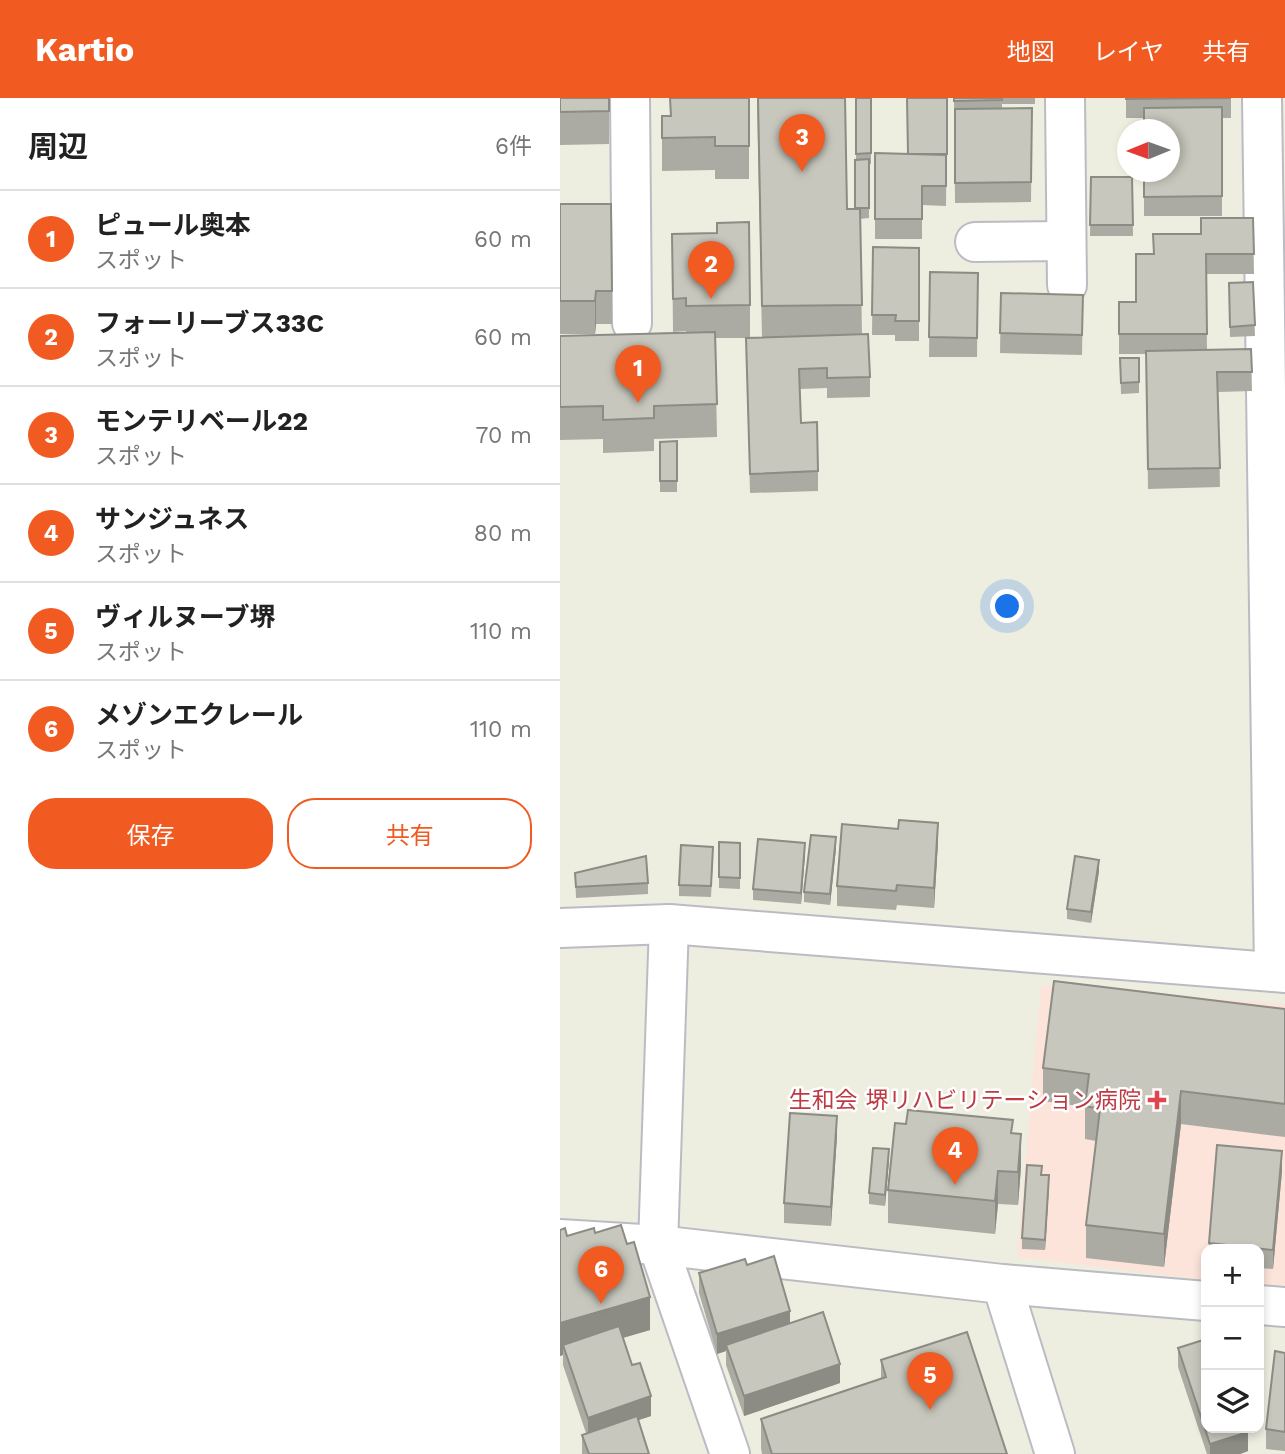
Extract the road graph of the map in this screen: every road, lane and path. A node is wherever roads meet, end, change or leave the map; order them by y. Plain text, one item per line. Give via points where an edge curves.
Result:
1 (630, 98) edge
2 (1065, 98) edge
3 (1262, 98) edge
4 (1066, 241) junction
5 (975, 242) dead end
6 (1067, 285) dead end
7 (632, 323) dead end
8 (1275, 517) edge
9 (670, 924) junction
10 (560, 928) edge
11 (1280, 972) edge
12 (560, 1239) edge
13 (658, 1245) junction
14 (1002, 1284) junction
15 (1201, 1301) edge
16 (1264, 1305) edge
17 (1285, 1307) edge
18 (730, 1454) edge
19 (1055, 1454) edge

1 - 7 street
2 - 4 street
3 - 8 street
4 - 5 street
4 - 6 street
8 - 11 street
9 - 10 street
9 - 11 street
9 - 13 street
12 - 13 street
13 - 14 street
13 - 18 street
14 - 15 street
14 - 19 street
16 - 17 street

